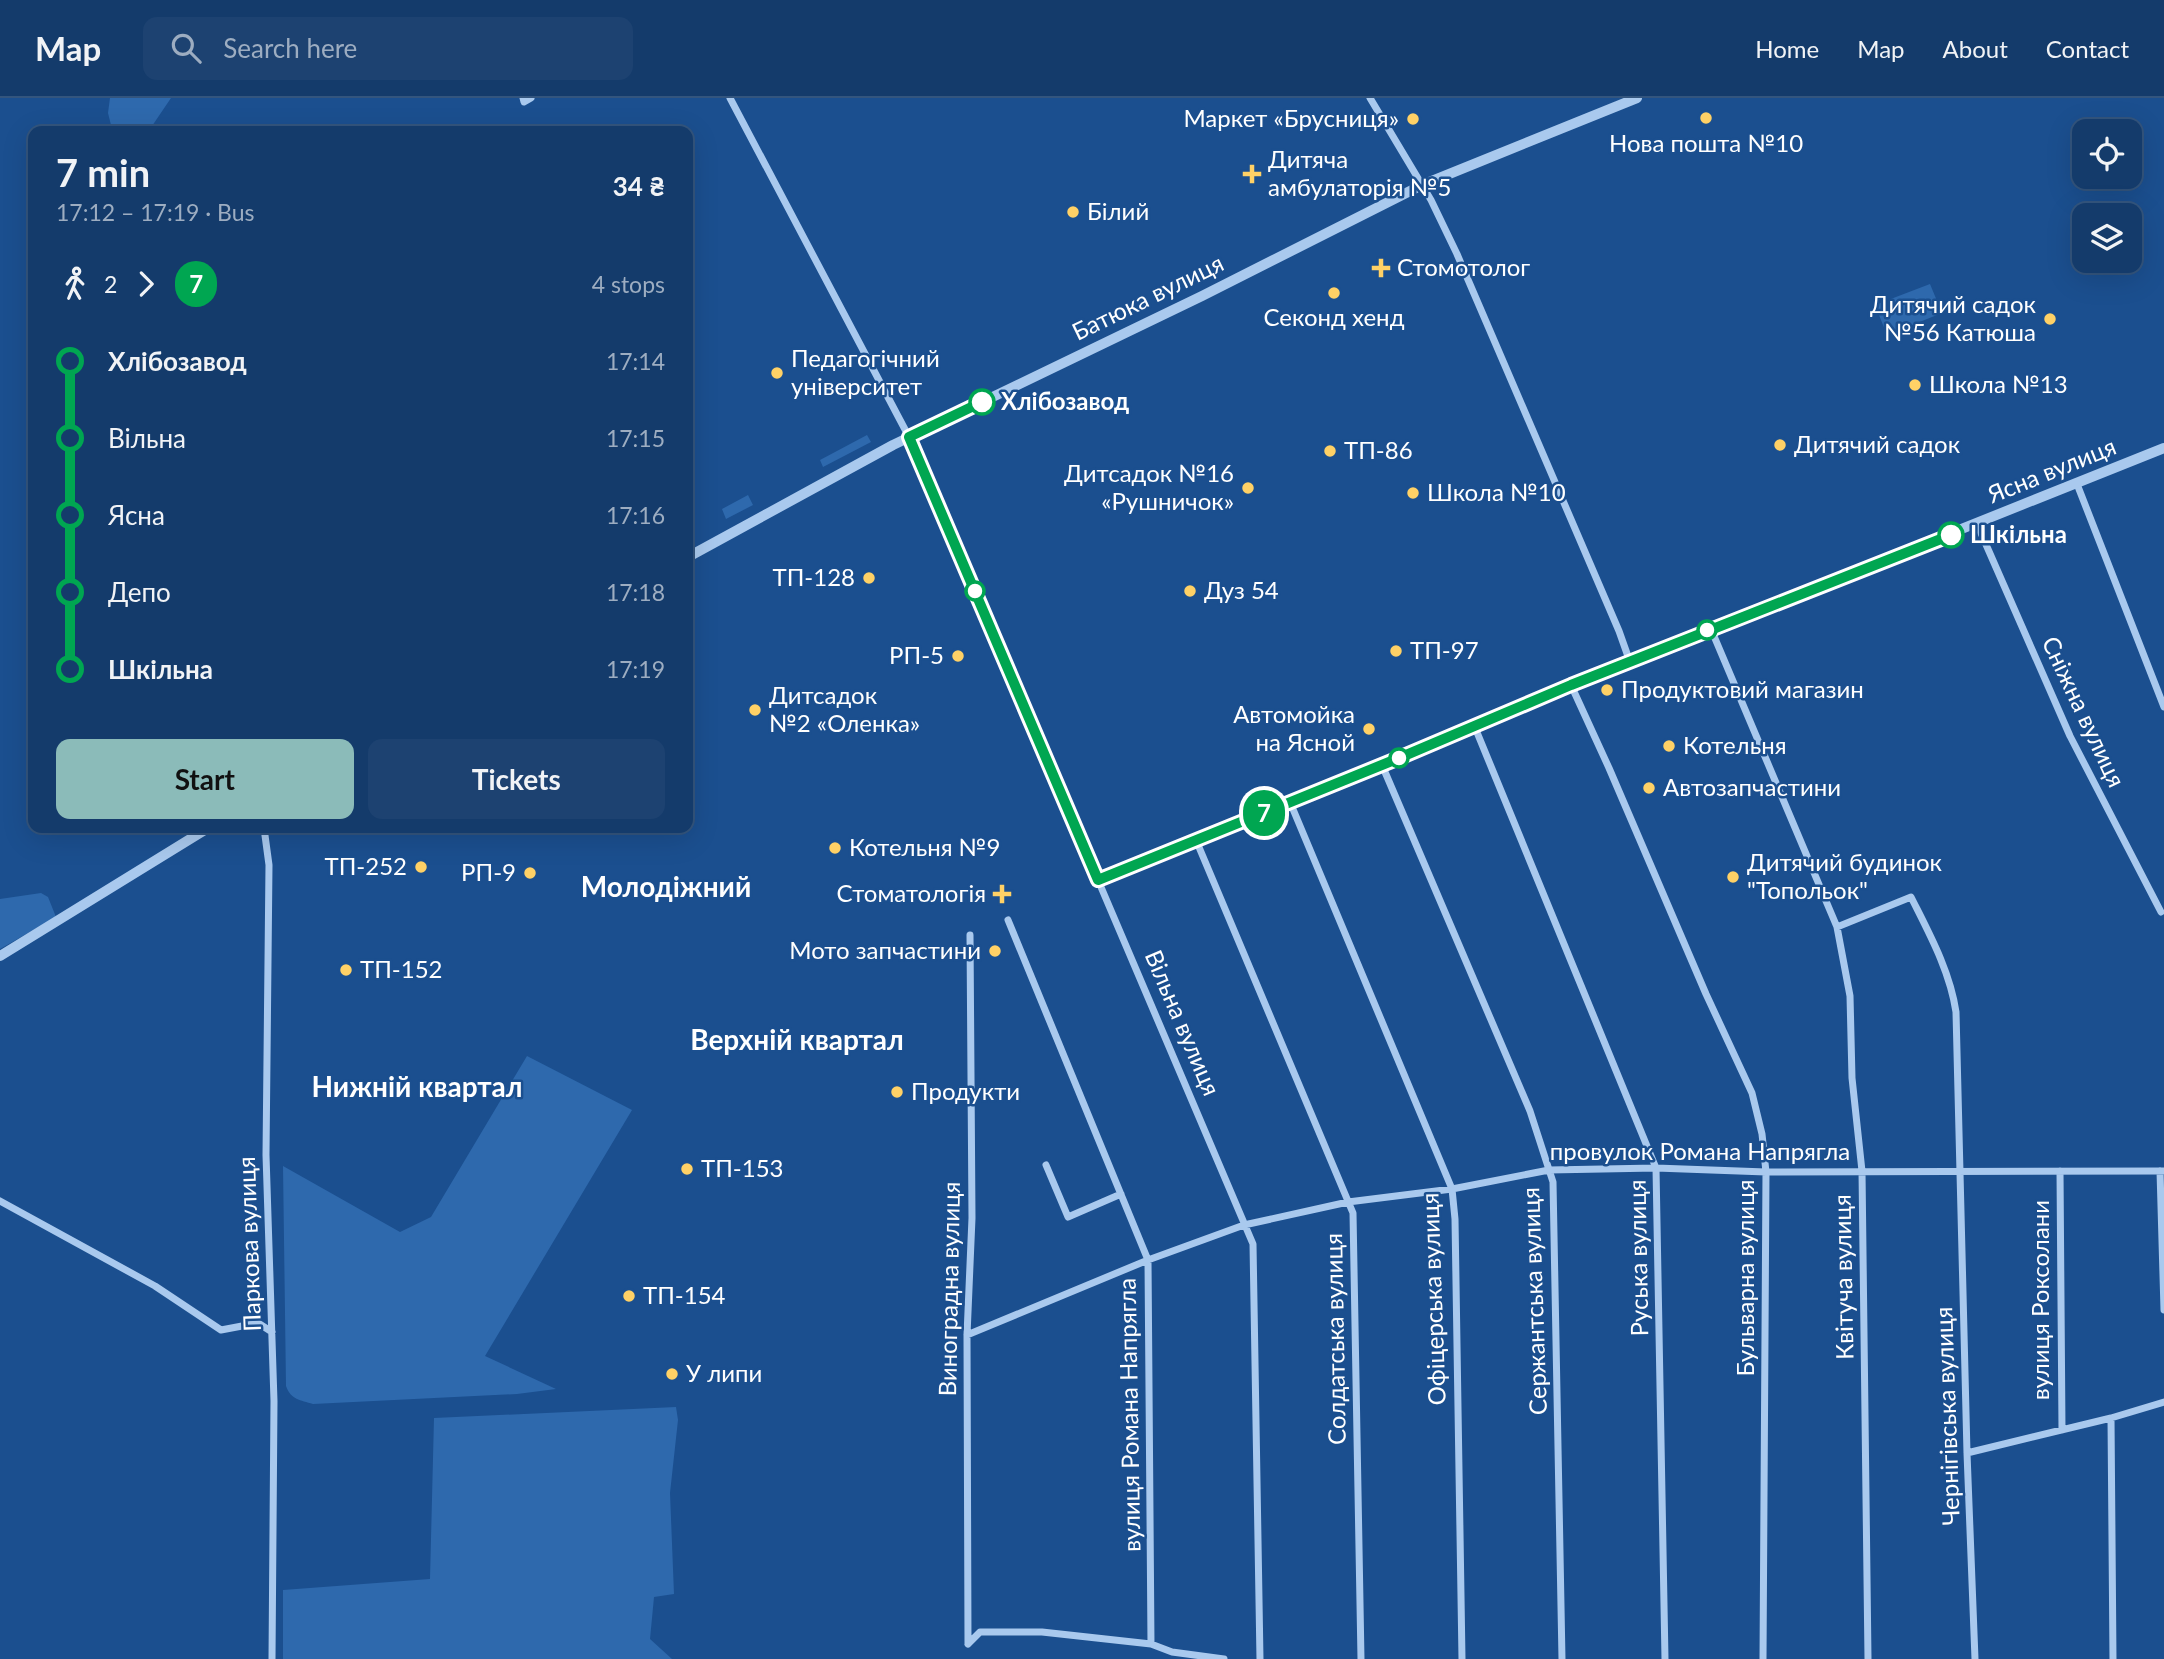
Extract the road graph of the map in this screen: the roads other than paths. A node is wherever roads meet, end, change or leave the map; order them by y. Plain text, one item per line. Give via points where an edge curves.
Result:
1 (730, 98) edge
2 (1370, 98) edge
3 (1637, 98) edge
4 (1422, 185) junction
5 (909, 437) junction
6 (2164, 449) edge
7 (2077, 484) junction
8 (1977, 524) junction
9 (693, 554) edge
10 (1711, 629) junction
11 (1630, 662) junction
12 (1571, 685) junction
13 (2164, 707) edge
14 (1474, 725) junction
15 (1382, 765) junction
16 (1290, 802) junction
17 (200, 833) edge
18 (265, 833) edge
19 (1196, 841) junction
20 (1098, 880) junction
21 (2161, 912) dead end
22 (1008, 919) dead end
23 (1837, 927) junction
24 (970, 935) dead end
25 (0, 956) edge
26 (1046, 1166) dead end
27 (1656, 1168) junction
28 (1549, 1170) junction
29 (1862, 1171) junction
30 (2060, 1171) junction
31 (2162, 1171) edge
32 (1766, 1172) junction
33 (1959, 1172) junction
34 (1452, 1189) junction
35 (1121, 1194) junction
36 (0, 1201) edge
37 (1348, 1202) junction
38 (1244, 1225) junction
39 (1148, 1260) junction
40 (2164, 1310) edge
41 (272, 1332) junction
42 (967, 1335) junction
43 (2164, 1402) edge
44 (2111, 1418) junction
45 (2062, 1430) junction
46 (1967, 1453) junction
47 (1151, 1644) junction
48 (272, 1659) edge
49 (1224, 1659) edge
50 (1260, 1659) edge
51 (1361, 1659) edge
52 (1462, 1659) edge
53 (1562, 1659) edge
54 (1665, 1659) edge
55 (1763, 1659) edge
56 (1868, 1659) edge
57 (1975, 1659) edge
58 (2113, 1659) edge

1 - 5 street
2 - 4 street
3 - 4 street, Батюка вулиця
4 - 5 street, Батюка вулиця
4 - 11 street via 1457,254
5 - 9 street, Батюка вулиця
5 - 20 street, Вільна вулиця
6 - 7 street, Ясна вулиця
7 - 8 street, Ясна вулиця
7 - 13 street
8 - 10 street, Ясна вулиця
8 - 21 street, Сніжна вулиця via 2070,736
10 - 11 street, Ясна вулиця
10 - 23 street, Квітуча вулиця
11 - 12 street, Ясна вулиця
12 - 14 street, Ясна вулиця
12 - 32 street, Бульварна вулиця via 1752,1093
14 - 15 street, Ясна вулиця
14 - 27 street, Руська вулиця
15 - 16 street, Ясна вулиця
15 - 28 street, Сержантська вулиця via 1530,1111
16 - 19 street, Ясна вулиця
16 - 34 street, Офіцерська вулиця
17 - 25 street
18 - 41 street, Паркова вулиця via 269,865 266,1155
19 - 20 street, Ясна вулиця
19 - 37 street, Солдатська вулиця
20 - 38 street, Вільна вулиця
22 - 35 street, вулиця Романа Напрягла
23 - 29 street, Квітуча вулиця via 1850,996 1852,1078
23 - 33 street, Чернігівська вулиця via 1911,897 1928,929 1953,992
24 - 42 street, Виноградна вулиця via 972,1218
26 - 35 street via 1069,1217
27 - 28 street, провулок Романа Напрягла
27 - 32 street, провулок Романа Напрягла
27 - 54 street, Руська вулиця
28 - 34 street, провулок Романа Напрягла
28 - 53 street, Сержантська вулиця via 1553,1182
29 - 32 street, провулок Романа Напрягла
29 - 33 street, провулок Романа Напрягла
29 - 56 street, Квітуча вулиця
30 - 31 street, провулок Романа Напрягла
30 - 33 street, провулок Романа Напрягла
30 - 45 street, вулиця Роксолани
31 - 40 street
32 - 55 street, Бульварна вулиця
33 - 46 street, Чернігівська вулиця
34 - 37 street, провулок Романа Напрягла
34 - 52 street, Офіцерська вулиця
35 - 39 street, вулиця Романа Напрягла
36 - 41 street via 155,1286 222,1331 258,1323
37 - 38 street, провулок Романа Напрягла
37 - 51 street, Солдатська вулиця via 1353,1213
38 - 39 street, провулок Романа Напрягла
38 - 50 street, Вільна вулиця via 1253,1244
39 - 42 street, провулок Романа Напрягла
39 - 47 street, вулиця Романа Напрягла
41 - 48 street, Паркова вулиця
42 - 47 street, Виноградна вулиця via 968,1644 980,1632 1042,1632
43 - 44 street
44 - 45 street
44 - 58 street
45 - 46 street
46 - 57 street, Чернігівська вулиця
47 - 49 street via 1172,1652

